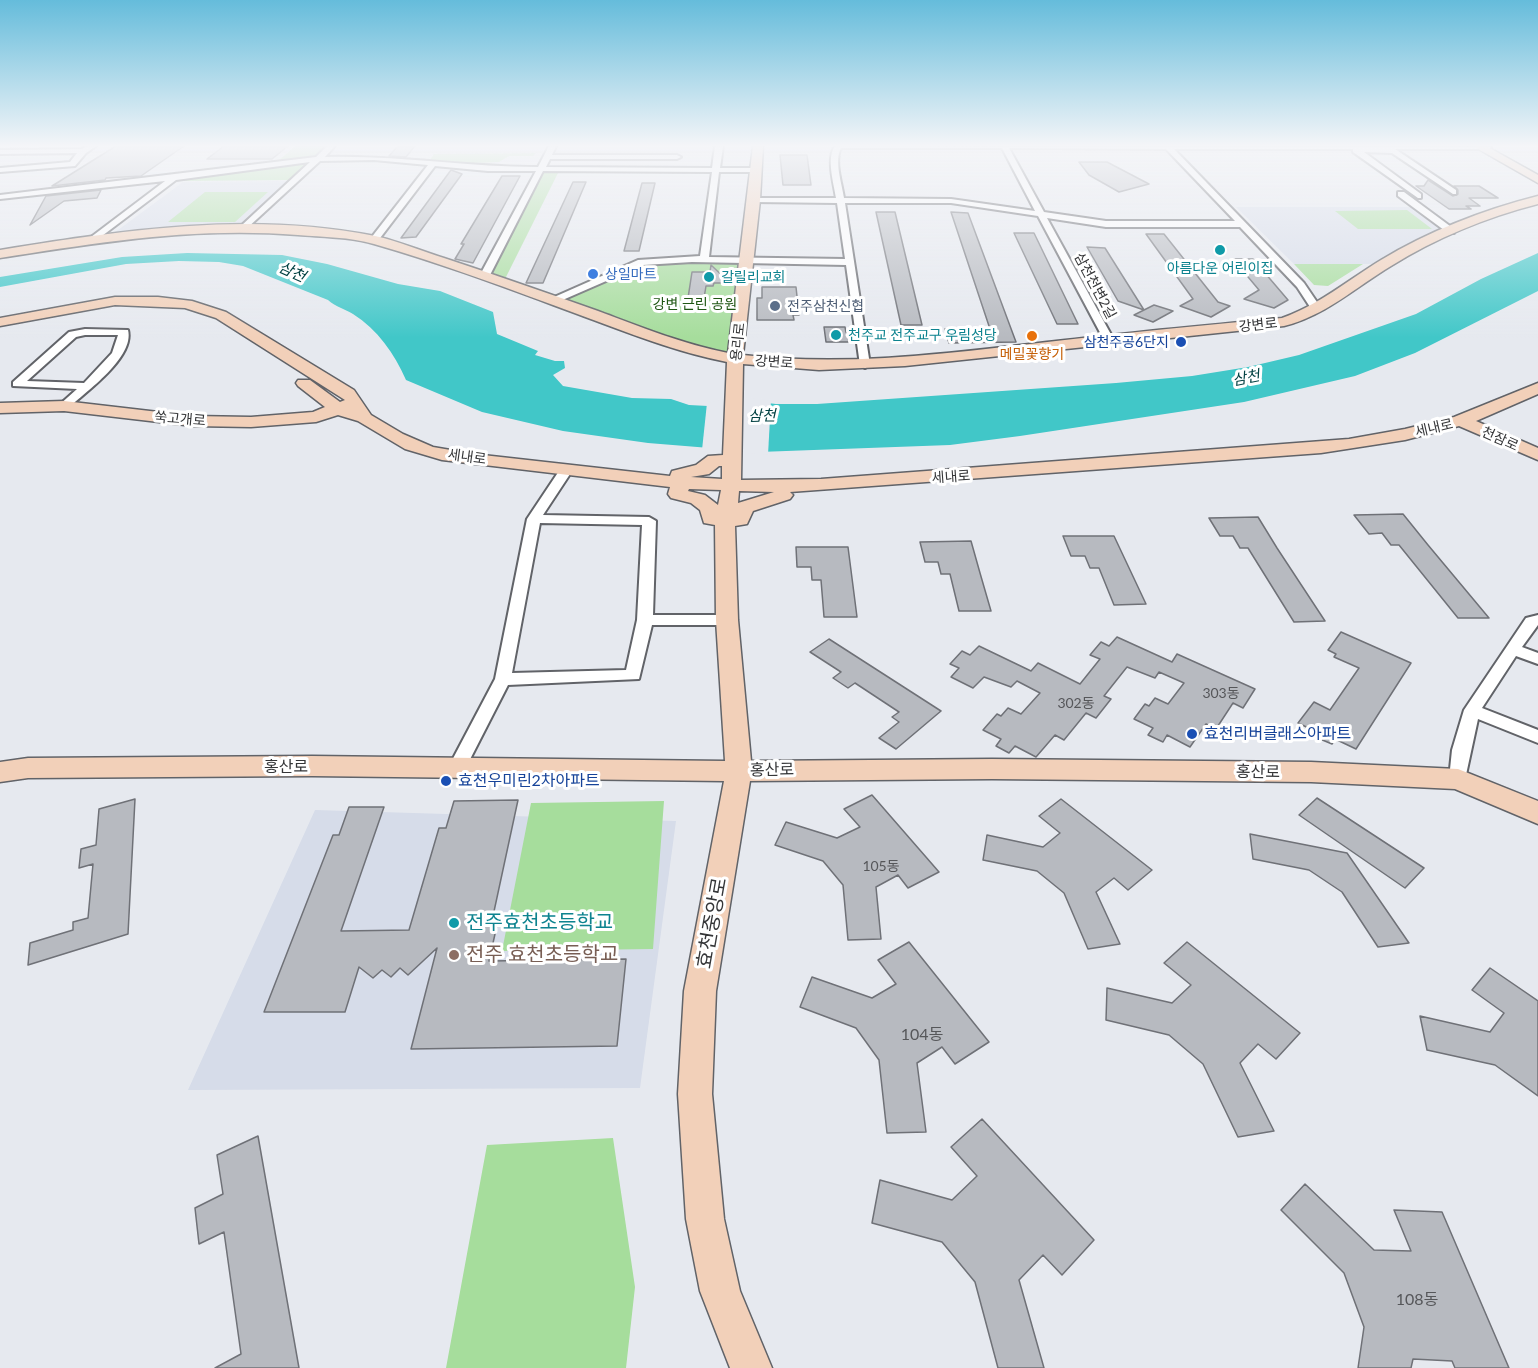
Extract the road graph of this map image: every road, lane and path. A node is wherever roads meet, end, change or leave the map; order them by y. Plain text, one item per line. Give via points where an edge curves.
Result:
1 (132, 210) edge
2 (263, 210) edge
3 (397, 210) edge
4 (519, 210) edge
5 (711, 210) edge
6 (753, 210) edge
7 (841, 210) edge
8 (1017, 210) edge
9 (1038, 210) edge
10 (1229, 210) edge
11 (1422, 210) edge
12 (1510, 210) edge
13 (1040, 213) junction
14 (1243, 224) junction
15 (245, 227) junction
16 (1451, 231) junction
17 (94, 239) junction
18 (374, 240) junction
19 (0, 254) edge
20 (704, 260) junction
21 (747, 260) junction
22 (848, 262) junction
23 (484, 275) junction
24 (555, 300) junction
25 (1316, 308) junction
26 (0, 322) edge
27 (0, 327) edge
28 (738, 336) junction
29 (1109, 340) junction
30 (681, 347) junction
31 (735, 365) junction
32 (865, 365) junction
33 (85, 386) junction
34 (1538, 388) edge
35 (64, 406) junction
36 (0, 408) edge
37 (338, 409) junction
38 (361, 409) junction
39 (1462, 421) junction
40 (1538, 455) edge
41 (731, 470) junction
42 (566, 471) junction
43 (678, 483) junction
44 (777, 487) junction
45 (534, 519) junction
46 (725, 520) junction
47 (645, 620) junction
48 (727, 620) junction
49 (1538, 620) edge
50 (1513, 650) junction
51 (1538, 659) edge
52 (503, 679) junction
53 (1472, 710) junction
54 (1538, 737) edge
55 (456, 768) junction
56 (739, 771) junction
57 (0, 772) edge
58 (1458, 779) junction
59 (1538, 813) edge
60 (751, 1368) edge

1 - 17 street
2 - 15 street
3 - 18 street
4 - 23 street
5 - 20 street
6 - 21 street, 용리로
7 - 22 street
8 - 13 street
9 - 13 street, 삼천천변2길
10 - 14 street
11 - 16 street
12 - 16 street, 강변로
13 - 14 street via 1106,224
13 - 29 street, 삼천천변2길
14 - 25 street via 1301,285
15 - 17 street, 강변로
15 - 18 street, 강변로
16 - 25 street, 강변로 via 1387,262
17 - 19 street, 강변로
18 - 23 street, 강변로
20 - 21 street
20 - 24 street via 641,262
21 - 22 street
21 - 28 street, 용리로
22 - 32 street
23 - 24 street, 강변로
24 - 30 street, 강변로
25 - 29 street, 강변로 via 1284,322
26 - 38 street, 세내로 via 115,301 187,304 221,315
27 - 37 street via 108,307 178,310 214,324 286,369
28 - 30 street via 721,345
28 - 31 street, 용리로
29 - 32 street, 강변로
30 - 31 street, 강변로
31 - 32 street, 강변로 via 749,377 754,370 769,364
31 - 41 street, 용리로
33 - 33 street via 109,366 124,332 73,334 17,384
33 - 35 street
34 - 39 street, 세내로 via 1507,405
35 - 36 street, 쑥고개로
35 - 37 street, 쑥고개로 via 193,421 251,422 316,417
37 - 38 street, 쑥고개로
38 - 42 street, 세내로 via 397,438 441,454
39 - 40 street, 천잠로
39 - 44 street, 세내로 via 1377,441 1321,448
41 - 43 street, 세내로
41 - 43 street via 714,460 698,473 680,473
41 - 44 street, 세내로
41 - 44 street via 744,463 761,478 773,478
41 - 46 street, 효천중앙로
42 - 43 street, 세내로
42 - 45 street
43 - 46 street via 678,494 698,499 710,508 711,519
44 - 46 street via 783,497 744,507 740,520
45 - 47 street via 650,521
45 - 52 street
46 - 48 street, 효천중앙로
47 - 48 street
47 - 52 street via 633,675
48 - 56 street, 효천중앙로
49 - 50 street via 1531,622
50 - 51 street
50 - 53 street
52 - 55 street
53 - 54 street
53 - 58 street
55 - 56 street, 홍산로
55 - 57 street, 홍산로 via 40,768
56 - 58 street, 홍산로 via 1311,772
56 - 60 street, 효천중앙로 via 700,992 695,1094 705,1220 720,1291
58 - 59 street, 홍산로

